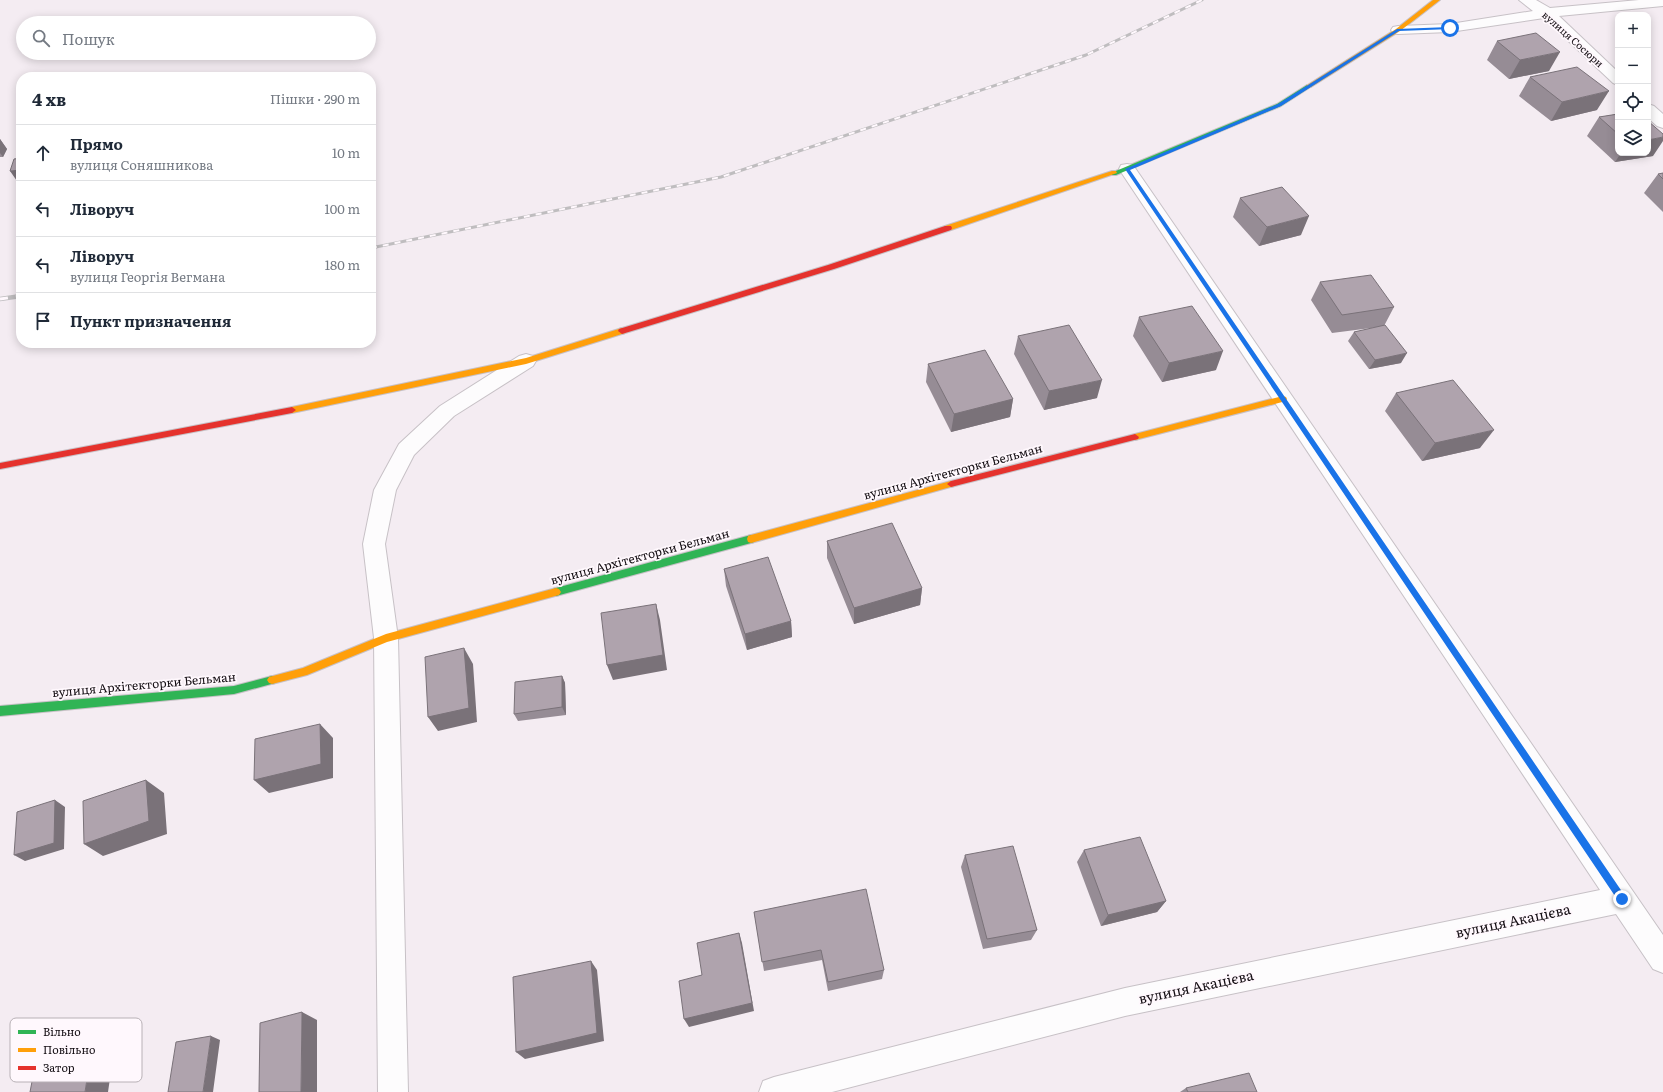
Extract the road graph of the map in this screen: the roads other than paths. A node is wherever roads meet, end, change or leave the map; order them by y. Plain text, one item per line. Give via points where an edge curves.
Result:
1 (1436, 0) edge
2 (1526, 0) edge
3 (1663, 2) edge
4 (1547, 13) junction
5 (1398, 30) junction
6 (1615, 77) edge
7 (1651, 111) edge
8 (1663, 123) edge
9 (1127, 169) junction
10 (526, 361) junction
11 (1283, 399) junction
12 (0, 466) edge
13 (386, 638) junction
14 (0, 711) edge
15 (1622, 899) junction
16 (1663, 959) edge
17 (393, 1092) edge
18 (774, 1092) edge

1 - 5 street
2 - 4 street, вулиця Сосюри
3 - 4 street
4 - 5 street via 1450,28
4 - 6 street, вулиця Сосюри
5 - 9 street via 1279,105
7 - 8 street
9 - 10 street via 831,267
9 - 11 street
10 - 12 street via 240,421
10 - 13 street via 447,410 406,450 385,490 374,544
11 - 13 street, вулиця Архітекторки Бельман via 919,493
11 - 15 street
13 - 14 street, вулиця Архітекторки Бельман via 304,672 234,690
13 - 17 street
15 - 16 street
15 - 18 street, вулиця Акацієва via 1124,1002

